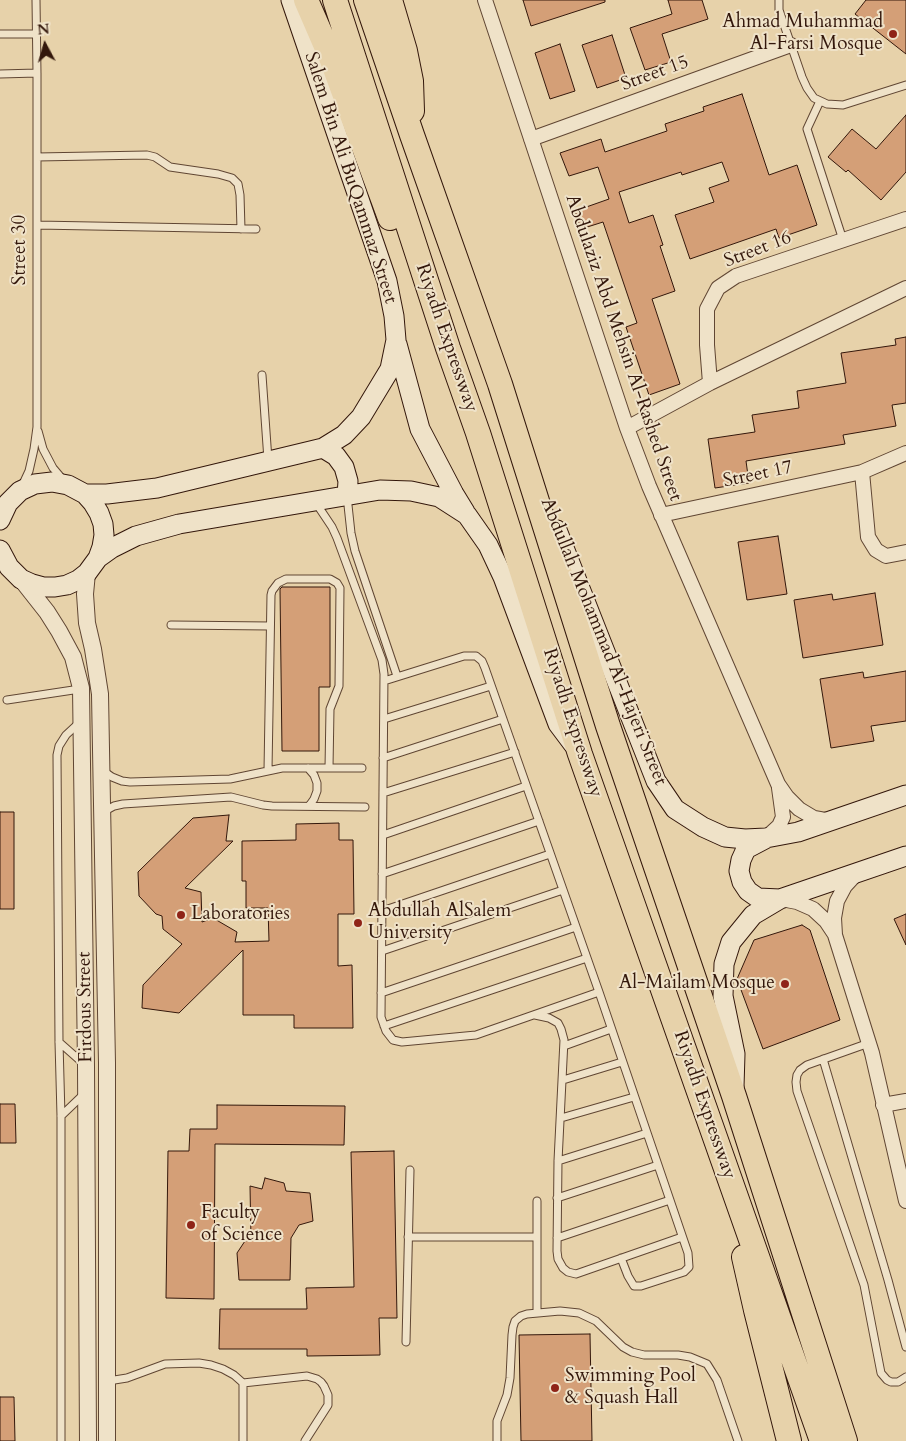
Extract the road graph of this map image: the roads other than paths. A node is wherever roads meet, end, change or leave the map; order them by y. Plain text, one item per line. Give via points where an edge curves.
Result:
1 (36, 0) edge
2 (292, 0) edge
3 (306, 0) edge
4 (335, 0) edge
5 (366, 0) edge
6 (390, 0) edge
7 (485, 0) edge
8 (779, 0) edge
9 (0, 34) edge
10 (36, 34) junction
11 (791, 45) junction
12 (37, 73) junction
13 (0, 74) edge
14 (906, 85) edge
15 (820, 101) junction
16 (412, 135) junction
17 (531, 139) junction
18 (37, 157) junction
19 (906, 219) edge
20 (37, 225) junction
21 (240, 229) junction
22 (256, 230) dead end
23 (842, 240) junction
24 (906, 288) edge
25 (396, 340) junction
26 (448, 348) junction
27 (262, 375) dead end
28 (710, 383) junction
29 (500, 384) junction
30 (37, 427) junction
31 (627, 428) junction
32 (323, 448) junction
33 (906, 453) edge
34 (268, 460) junction
35 (862, 472) junction
36 (68, 485) junction
37 (85, 494) junction
38 (12, 496) edge
39 (347, 496) junction
40 (315, 501) junction
41 (466, 515) junction
42 (661, 515) junction
43 (0, 520) edge
44 (0, 550) edge
45 (906, 552) edge
46 (93, 565) junction
47 (10, 569) edge
48 (170, 625) dead end
49 (270, 626) junction
50 (397, 676) junction
51 (384, 680) junction
52 (491, 686) junction
53 (81, 688) junction
54 (6, 700) dead end
55 (384, 719) junction
56 (503, 719) junction
57 (82, 720) junction
58 (515, 752) junction
59 (580, 754) junction
60 (384, 758) junction
61 (308, 768) junction
62 (329, 768) junction
63 (362, 768) dead end
64 (102, 770) junction
65 (268, 770) junction
66 (778, 784) junction
67 (526, 786) junction
68 (383, 793) junction
69 (906, 795) edge
70 (308, 806) junction
71 (365, 807) dead end
72 (102, 812) junction
73 (539, 821) junction
74 (832, 821) junction
75 (383, 834) junction
76 (766, 838) junction
77 (550, 854) junction
78 (906, 856) edge
79 (857, 873) junction
80 (382, 874) junction
81 (563, 890) junction
82 (780, 899) junction
83 (382, 911) junction
84 (576, 926) junction
85 (835, 935) junction
86 (382, 951) junction
87 (587, 958) junction
88 (599, 992) junction
89 (381, 993) junction
90 (535, 1015) junction
91 (384, 1026) junction
92 (611, 1029) junction
93 (59, 1042) junction
94 (869, 1043) junction
95 (564, 1046) junction
96 (823, 1059) junction
97 (622, 1062) junction
98 (86, 1066) junction
99 (563, 1080) junction
100 (86, 1092) junction
101 (734, 1096) junction
102 (634, 1097) junction
103 (906, 1101) edge
104 (884, 1105) junction
105 (61, 1116) junction
106 (561, 1118) junction
107 (647, 1133) junction
108 (719, 1148) junction
109 (558, 1161) junction
110 (658, 1165) junction
111 (410, 1170) dead end
112 (557, 1198) junction
113 (670, 1200) junction
114 (906, 1200) edge
115 (537, 1201) dead end
116 (408, 1237) junction
117 (537, 1237) junction
118 (682, 1237) junction
119 (557, 1238) junction
120 (622, 1258) junction
121 (537, 1312) junction
122 (808, 1325) junction
123 (406, 1342) dead end
124 (906, 1347) edge
125 (906, 1377) edge
126 (108, 1381) junction
127 (243, 1383) junction
128 (61, 1441) edge
129 (88, 1441) edge
130 (107, 1441) edge
131 (243, 1441) edge
132 (305, 1441) edge
133 (497, 1441) edge
134 (738, 1441) edge
135 (789, 1441) edge
136 (822, 1441) edge
137 (845, 1441) edge
138 (860, 1441) edge

1 - 10 lane, Street 30
2 - 25 main road, Salem Bin Ali BuQammaz Street via 387,282
3 - 26 highway via 332,60 417,295 428,320
4 - 26 highway, Riyadh Expressway
5 - 16 highway, Riyadh Expressway
6 - 16 highway via 411,81
7 - 17 street, Abdulaziz Abd Mehsin Al-Rashed Street
8 - 11 lane via 779,10
9 - 10 lane
10 - 12 lane, Street 30
11 - 15 lane via 807,88
11 - 17 street, Street 15
12 - 13 lane
12 - 18 lane, Street 30
14 - 15 lane via 843,105
15 - 23 lane via 807,129
16 - 29 highway, Riyadh Expressway
17 - 31 street, Abdulaziz Abd Mehsin Al-Rashed Street
18 - 20 lane, Street 30
18 - 21 lane via 147,155 170,167 232,178 238,184 240,195
19 - 23 street, Street 16
20 - 21 lane
20 - 30 lane, Street 30
21 - 22 lane
23 - 28 street, Street 16 via 736,276 718,288 707,309
24 - 28 street
25 - 32 main road, Salem Bin Ali BuQammaz Street via 390,369 361,416 344,436
25 - 41 main road via 420,429
26 - 59 highway, Riyadh Expressway
27 - 34 lane
28 - 31 street
29 - 76 main road, Abdullah Mohammad Al-Hajeri Street via 656,781 675,809 703,826 725,837
29 - 101 highway, Riyadh Expressway via 608,726
30 - 36 lane, Street 30 via 53,468
30 - 38 lane, Street 30 via 29,471
31 - 42 street, Abdulaziz Abd Mehsin Al-Rashed Street
32 - 34 main road, Salem Bin Ali BuQammaz Street
32 - 39 main road via 336,456 344,467 348,481
33 - 35 street, Street 17
34 - 37 main road, Salem Bin Ali BuQammaz Street via 156,488
35 - 42 street, Street 17
35 - 45 street via 868,537 876,550 886,556
36 - 37 main road
36 - 38 main road via 52,482 35,484
37 - 46 main road via 99,512 103,524 102,547
38 - 43 main road
39 - 40 main road
39 - 41 main road via 380,490 411,491 439,497
39 - 50 lane via 356,551
40 - 46 main road via 173,526 136,536 112,548
40 - 51 lane via 337,538 382,660
41 - 59 main road via 488,545 558,724
42 - 66 street, Abdulaziz Abd Mehsin Al-Rashed Street
44 - 47 main road
46 - 47 main road via 78,580 55,587 32,584
46 - 64 street, Firdous Street via 85,594 100,694
47 - 53 street, Firdous Street via 60,631 73,657
48 - 49 lane
49 - 62 lane via 271,595 274,587 282,581 330,579 339,585 339,686 330,709
49 - 65 lane
50 - 51 lane
50 - 52 lane via 470,655 482,661
51 - 55 lane
52 - 55 lane
52 - 56 lane
53 - 54 lane
53 - 57 street, Firdous Street
55 - 60 lane
56 - 58 lane
56 - 60 lane
57 - 93 lane, Firdous Street via 66,735 57,755
57 - 98 street, Firdous Street
58 - 67 lane
58 - 68 lane
59 - 108 highway, Riyadh Expressway
60 - 68 lane
61 - 62 lane
61 - 65 lane
61 - 70 lane via 314,775 317,791
62 - 63 lane
64 - 65 lane via 130,782 230,779
64 - 72 street, Firdous Street
66 - 74 street, Abdulaziz Abd Mehsin Al-Rashed Street via 799,809 814,818
66 - 76 street, Abdulaziz Abd Mehsin Al-Rashed Street via 783,817 779,826
67 - 73 lane
67 - 75 lane
68 - 75 lane
69 - 74 main road, Abdullah Mohammad Al-Hajeri Street
70 - 71 lane
70 - 72 lane via 263,805 231,797 123,804
72 - 126 street, Firdous Street
73 - 77 lane
73 - 80 lane
74 - 76 main road, Abdullah Mohammad Al-Hajeri Street
75 - 80 lane
76 - 82 main road via 746,850 739,871 742,882 753,895
77 - 81 lane
77 - 83 lane
78 - 79 main road
79 - 82 main road
79 - 85 street via 837,901
80 - 83 lane
81 - 84 lane
81 - 86 lane
82 - 85 street via 813,909
82 - 101 main road via 753,915 731,942 724,964 723,996 735,1054
83 - 86 lane
84 - 87 lane
84 - 89 lane
85 - 94 street
86 - 89 lane
87 - 88 lane
87 - 91 lane
88 - 90 lane
88 - 92 lane
89 - 91 lane
90 - 91 lane via 476,1035 402,1042 393,1040
90 - 95 lane via 558,1023
92 - 95 lane
92 - 97 lane
93 - 98 lane
93 - 105 lane, Firdous Street
94 - 96 lane
94 - 104 street
95 - 99 lane
96 - 124 lane
96 - 125 lane via 800,1070 797,1091 864,1285 881,1373 891,1382
97 - 99 lane
97 - 102 lane
98 - 100 street, Firdous Street
99 - 106 lane
100 - 105 lane
100 - 129 street, Firdous Street
101 - 122 highway, Riyadh Expressway
102 - 106 lane
102 - 107 lane
103 - 104 street
104 - 114 street
105 - 128 lane, Firdous Street
106 - 109 lane
107 - 109 lane
107 - 110 lane
108 - 135 highway
108 - 136 highway, Riyadh Expressway
109 - 112 lane
110 - 112 lane
110 - 113 lane
111 - 116 lane
112 - 119 lane
113 - 118 lane
113 - 119 lane
115 - 117 lane
116 - 117 lane
116 - 123 lane
117 - 121 lane
118 - 120 lane
118 - 120 lane via 690,1261 690,1267 684,1272 634,1286
119 - 120 lane via 558,1259 568,1272 576,1274
121 - 133 lane via 521,1316 513,1327 510,1378 497,1421
121 - 134 lane via 580,1313 596,1320 632,1352 678,1355 707,1364 717,1380
122 - 137 highway, Riyadh Expressway
122 - 138 highway
126 - 127 lane via 127,1378 165,1364 199,1363 223,1368
126 - 130 street, Firdous Street
127 - 131 lane
127 - 132 lane via 307,1376 321,1382 327,1390 328,1405

